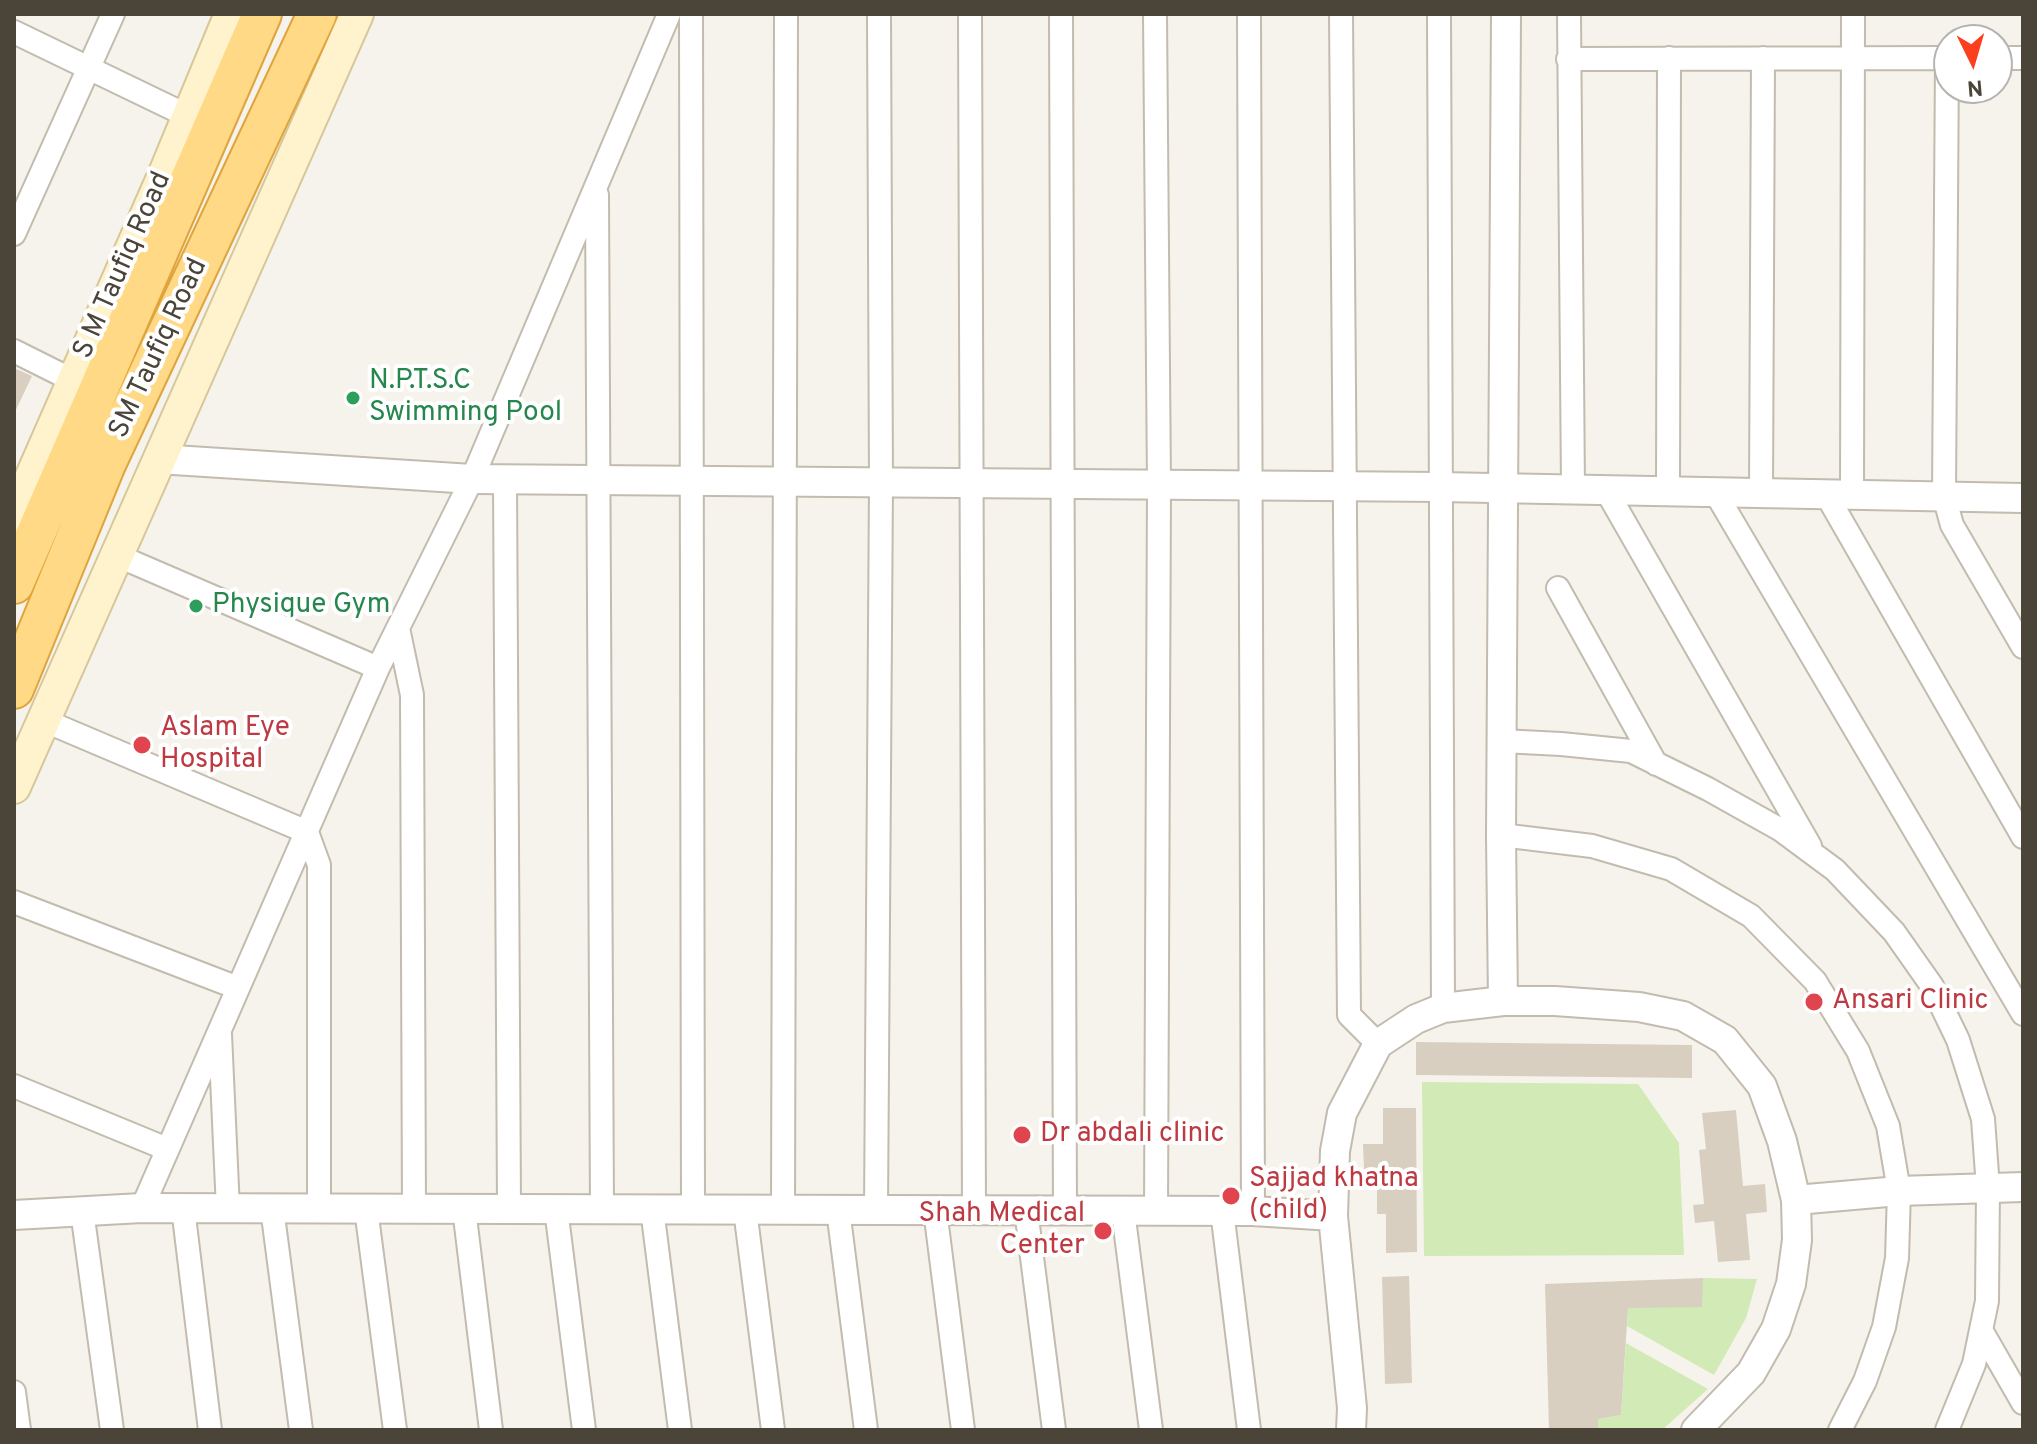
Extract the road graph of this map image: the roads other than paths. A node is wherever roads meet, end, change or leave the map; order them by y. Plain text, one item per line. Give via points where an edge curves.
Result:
1 (113, 14) edge
2 (231, 14) edge
3 (262, 14) edge
4 (317, 14) edge
5 (357, 14) edge
6 (669, 14) edge
7 (691, 14) edge
8 (786, 14) edge
9 (879, 14) edge
10 (970, 14) edge
11 (1061, 14) edge
12 (1155, 14) edge
13 (1249, 14) edge
14 (1341, 14) edge
15 (1439, 14) edge
16 (1506, 14) edge
17 (1569, 14) edge
18 (1853, 14) edge
19 (14, 32) edge
20 (1669, 58) junction
21 (1763, 58) junction
22 (1853, 58) junction
23 (1933, 58) edge
24 (1568, 59) junction
25 (89, 68) junction
26 (1948, 104) edge
27 (188, 116) junction
28 (597, 185) junction
29 (14, 234) edge
30 (14, 351) edge
31 (74, 381) junction
32 (158, 459) junction
33 (24, 472) edge
34 (472, 479) junction
35 (505, 480) junction
36 (599, 481) junction
37 (692, 481) junction
38 (786, 482) junction
39 (881, 483) junction
40 (971, 483) junction
41 (1063, 484) junction
42 (1159, 485) junction
43 (1251, 486) junction
44 (1343, 486) junction
45 (1440, 487) junction
46 (1503, 489) junction
47 (1573, 489) junction
48 (1606, 490) junction
49 (1668, 491) junction
50 (1715, 492) junction
51 (1761, 493) junction
52 (1839, 495) junction
53 (1944, 496) junction
54 (2023, 498) edge
55 (14, 517) edge
56 (116, 555) junction
57 (14, 584) edge
58 (1558, 588) dead end
59 (398, 628) junction
60 (2023, 647) edge
61 (378, 668) junction
62 (14, 689) edge
63 (43, 720) junction
64 (1502, 741) junction
65 (1656, 764) junction
66 (14, 787) edge
67 (307, 832) junction
68 (1501, 835) junction
69 (2023, 837) edge
70 (1815, 856) junction
71 (14, 902) edge
72 (238, 988) junction
73 (1503, 1001) junction
74 (1443, 1008) junction
75 (2023, 1014) edge
76 (220, 1030) junction
77 (1378, 1044) junction
78 (14, 1086) edge
79 (167, 1149) junction
80 (1988, 1188) junction
81 (2022, 1189) edge
82 (1899, 1191) junction
83 (1796, 1200) junction
84 (142, 1208) junction
85 (183, 1208) junction
86 (272, 1208) junction
87 (319, 1208) junction
88 (509, 1208) junction
89 (228, 1209) junction
90 (366, 1209) junction
91 (414, 1209) junction
92 (464, 1209) junction
93 (556, 1209) junction
94 (652, 1209) junction
95 (693, 1209) junction
96 (602, 1210) junction
97 (745, 1210) junction
98 (783, 1210) junction
99 (838, 1210) junction
100 (876, 1210) junction
101 (935, 1210) junction
102 (974, 1210) junction
103 (1026, 1210) junction
104 (1065, 1210) junction
105 (82, 1211) junction
106 (1123, 1211) junction
107 (1156, 1211) junction
108 (1222, 1211) junction
109 (1253, 1211) junction
110 (14, 1215) edge
111 (1333, 1216) junction
112 (1981, 1330) junction
113 (14, 1392) edge
114 (2023, 1403) edge
115 (1351, 1419) edge
116 (19, 1430) edge
117 (112, 1430) edge
118 (210, 1430) edge
119 (301, 1430) edge
120 (395, 1430) edge
121 (491, 1430) edge
122 (584, 1430) edge
123 (680, 1430) edge
124 (773, 1430) edge
125 (866, 1430) edge
126 (963, 1430) edge
127 (1054, 1430) edge
128 (1151, 1430) edge
129 (1249, 1430) edge
130 (1371, 1430) edge
131 (1696, 1430) edge
132 (1840, 1430) edge
133 (1947, 1430) edge

1 - 25 street
2 - 27 main road, S M Taufiq Road
3 - 57 highway
4 - 62 highway, SM Taufiq Road via 106,464
5 - 32 main road
6 - 28 street
7 - 37 street
8 - 38 street
9 - 39 street
10 - 40 street
11 - 41 street
12 - 42 street
13 - 43 street
14 - 44 street
15 - 45 street
16 - 46 street
17 - 24 street
18 - 22 street
19 - 25 street
20 - 21 street
20 - 24 street
20 - 49 street
21 - 22 street
21 - 51 street
22 - 23 street
22 - 52 street
24 - 47 street
25 - 27 street
25 - 29 street
26 - 53 street
27 - 31 main road, S M Taufiq Road
28 - 34 street
28 - 36 street
30 - 31 street
31 - 33 main road, S M Taufiq Road
32 - 34 street
32 - 56 main road
33 - 55 main road, S M Taufiq Road
34 - 35 street
34 - 59 street
35 - 36 street
35 - 88 street
36 - 37 street
36 - 96 street
37 - 38 street
37 - 95 street
38 - 39 street
38 - 98 street
39 - 40 street
39 - 100 street
40 - 41 street
40 - 102 street
41 - 42 street
41 - 104 street
42 - 43 street
42 - 107 street
43 - 44 street
43 - 109 street
44 - 45 street
44 - 77 street via 1349,1015
45 - 46 street
45 - 74 street
46 - 47 street
46 - 64 street
47 - 48 street
48 - 49 street
48 - 70 street
49 - 50 street
50 - 51 street
50 - 75 street
51 - 52 street
52 - 53 street
52 - 69 street
53 - 54 street
53 - 60 street via 1952,525
56 - 61 street
56 - 63 main road
58 - 65 street
59 - 61 street
59 - 91 street via 412,695
61 - 67 street
63 - 66 main road
63 - 67 street
64 - 65 street via 1631,751
64 - 68 street
65 - 70 street via 1781,830
67 - 72 street
67 - 87 street via 319,865
68 - 73 street
68 - 82 street via 1592,846 1671,869 1751,916 1815,981 1858,1051 1888,1126
70 - 80 street via 1894,932 1932,986 1958,1040 1983,1119
71 - 72 street
72 - 76 street
73 - 74 street
73 - 83 street via 1639,1007 1683,1016 1725,1040 1762,1086
74 - 77 street
76 - 79 street
76 - 89 street
77 - 111 street via 1342,1113
78 - 79 street
79 - 84 street
80 - 81 street
80 - 82 street
80 - 112 street via 1987,1301
82 - 83 street
82 - 132 street via 1897,1258 1884,1327
83 - 131 street via 1791,1284 1776,1329 1751,1373
84 - 85 street
84 - 105 street
85 - 89 street
85 - 118 street
86 - 87 street
86 - 89 street
86 - 119 street
87 - 90 street
88 - 92 street
88 - 93 street
90 - 91 street
90 - 120 street
91 - 92 street
92 - 121 street
93 - 96 street
93 - 122 street
94 - 95 street
94 - 96 street
94 - 123 street
95 - 97 street
97 - 98 street
97 - 124 street
98 - 99 street
99 - 100 street
99 - 125 street
100 - 101 street
101 - 102 street
101 - 126 street
102 - 103 street
103 - 104 street
103 - 127 street
104 - 106 street
105 - 110 street
105 - 117 street
106 - 107 street
106 - 128 street
107 - 108 street
108 - 109 street
108 - 129 street
109 - 111 street
111 - 115 street
112 - 114 street
112 - 133 street via 1974,1364
113 - 116 street
115 - 130 street

